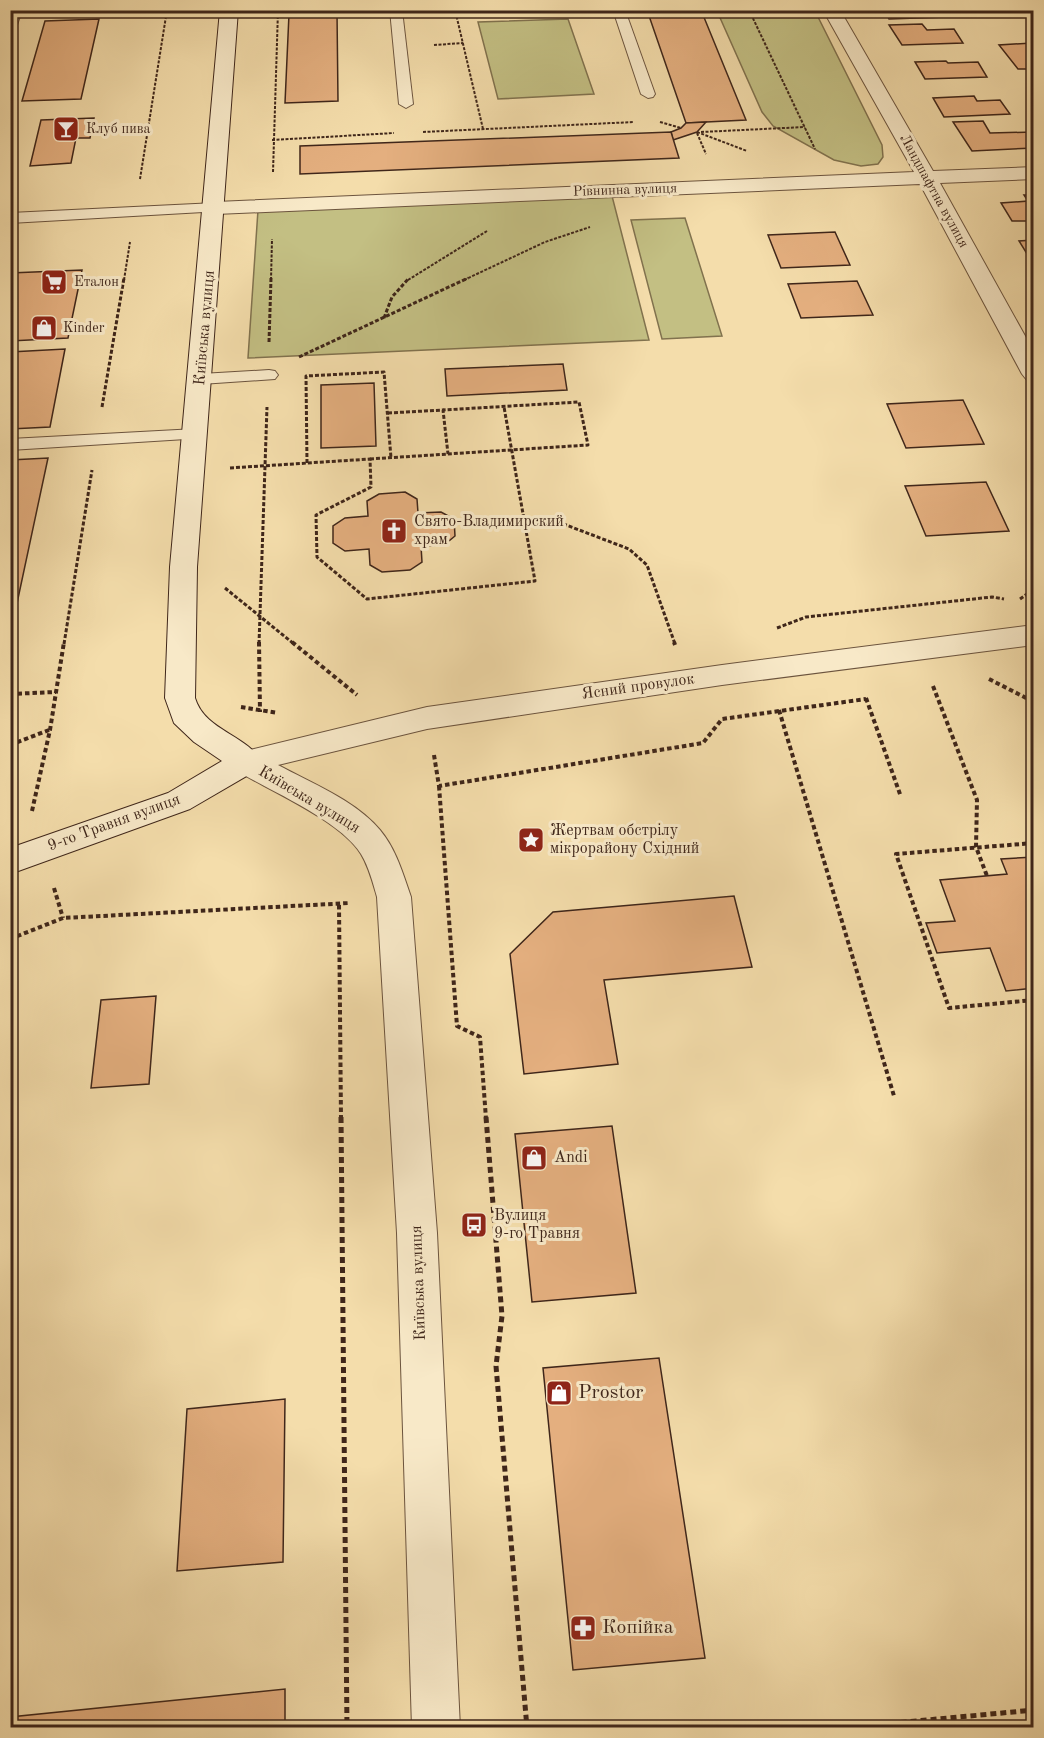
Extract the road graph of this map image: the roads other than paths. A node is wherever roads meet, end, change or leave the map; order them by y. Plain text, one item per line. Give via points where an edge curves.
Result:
1 (16, 10) edge
2 (229, 10) edge
3 (396, 10) edge
4 (619, 10) edge
5 (831, 10) edge
6 (10, 28) edge
7 (648, 94) dead end
8 (406, 104) dead end
9 (1034, 174) edge
10 (927, 178) junction
11 (216, 208) junction
12 (10, 218) edge
13 (269, 373) road end
14 (1034, 374) edge
15 (201, 379) junction
16 (196, 434) junction
17 (10, 445) edge
18 (1034, 635) edge
19 (246, 762) junction
20 (10, 861) edge
21 (436, 1728) edge

1 - 6 lane
2 - 11 street, Київська вулиця
3 - 8 lane
4 - 7 lane
5 - 10 street, Ландшафтна вулиця
9 - 10 street, Рівнинна вулиця
10 - 11 street, Рівнинна вулиця
10 - 14 street, Ландшафтна вулиця
11 - 12 lane
11 - 15 street, Київська вулиця
13 - 15 lane
15 - 16 street, Київська вулиця
16 - 17 lane
16 - 19 street, Київська вулиця via 180,698 185,715
18 - 19 street, Ясний провулок via 427,718
19 - 20 street, 9-го Травня вулиця via 179,801
19 - 21 street, Київська вулиця via 337,814 367,836 383,860 394,897 417,1233

